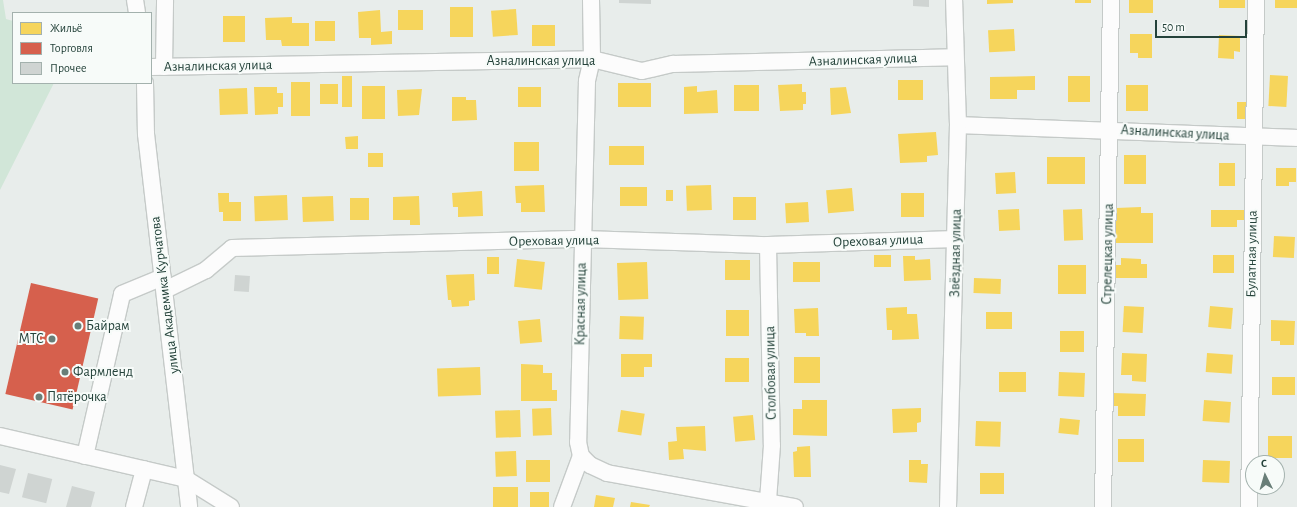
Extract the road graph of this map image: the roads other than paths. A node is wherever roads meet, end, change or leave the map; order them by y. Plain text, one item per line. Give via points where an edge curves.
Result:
1 (135, 0) edge
2 (165, 0) edge
3 (591, 0) edge
4 (954, 0) edge
5 (1111, 0) edge
6 (1256, 0) edge
7 (137, 12) edge
8 (954, 57) junction
9 (592, 58) junction
10 (158, 67) edge
11 (145, 84) edge
12 (958, 125) junction
13 (1110, 130) junction
14 (1254, 138) junction
15 (1297, 138) edge
16 (583, 239) junction
17 (956, 239) junction
18 (768, 245) junction
19 (164, 283) junction
20 (0, 436) edge
21 (85, 456) junction
22 (581, 456) junction
23 (144, 469) junction
24 (186, 479) junction
25 (768, 501) junction
26 (134, 507) edge
27 (189, 507) edge
28 (231, 507) edge
29 (562, 507) edge
30 (795, 507) edge
31 (948, 507) edge
32 (1103, 507) edge
33 (1249, 507) edge

1 - 7 street
2 - 10 street
3 - 9 street, Красная улица
4 - 8 street, Звёздная улица
5 - 13 street, Стрелецкая улица
6 - 14 street, Булатная улица
8 - 9 street, Азналинская улица via 674,64 642,71
8 - 12 street, Звёздная улица
9 - 10 street, Азналинская улица
9 - 16 street, Красная улица via 587,82
11 - 19 street, улица Академика Курчатова via 146,134
12 - 13 street, Азналинская улица
12 - 17 street, Звёздная улица
13 - 14 street, Азналинская улица
13 - 32 street, Стрелецкая улица
14 - 15 street, Азналинская улица
14 - 33 street, Булатная улица
16 - 18 street, Ореховая улица
16 - 19 street, Ореховая улица via 232,248 206,270
16 - 22 street, Красная улица via 578,442
17 - 18 street, Ореховая улица
17 - 31 street, Звёздная улица
18 - 25 street, Столбовая улица via 772,445
19 - 21 street, Ореховая улица via 122,294
19 - 24 street, улица Академика Курчатова
20 - 21 street
21 - 23 street
22 - 25 street via 590,465 607,473
22 - 29 street
23 - 24 street
23 - 26 street
24 - 27 street, улица Академика Курчатова
24 - 28 street
25 - 30 street

